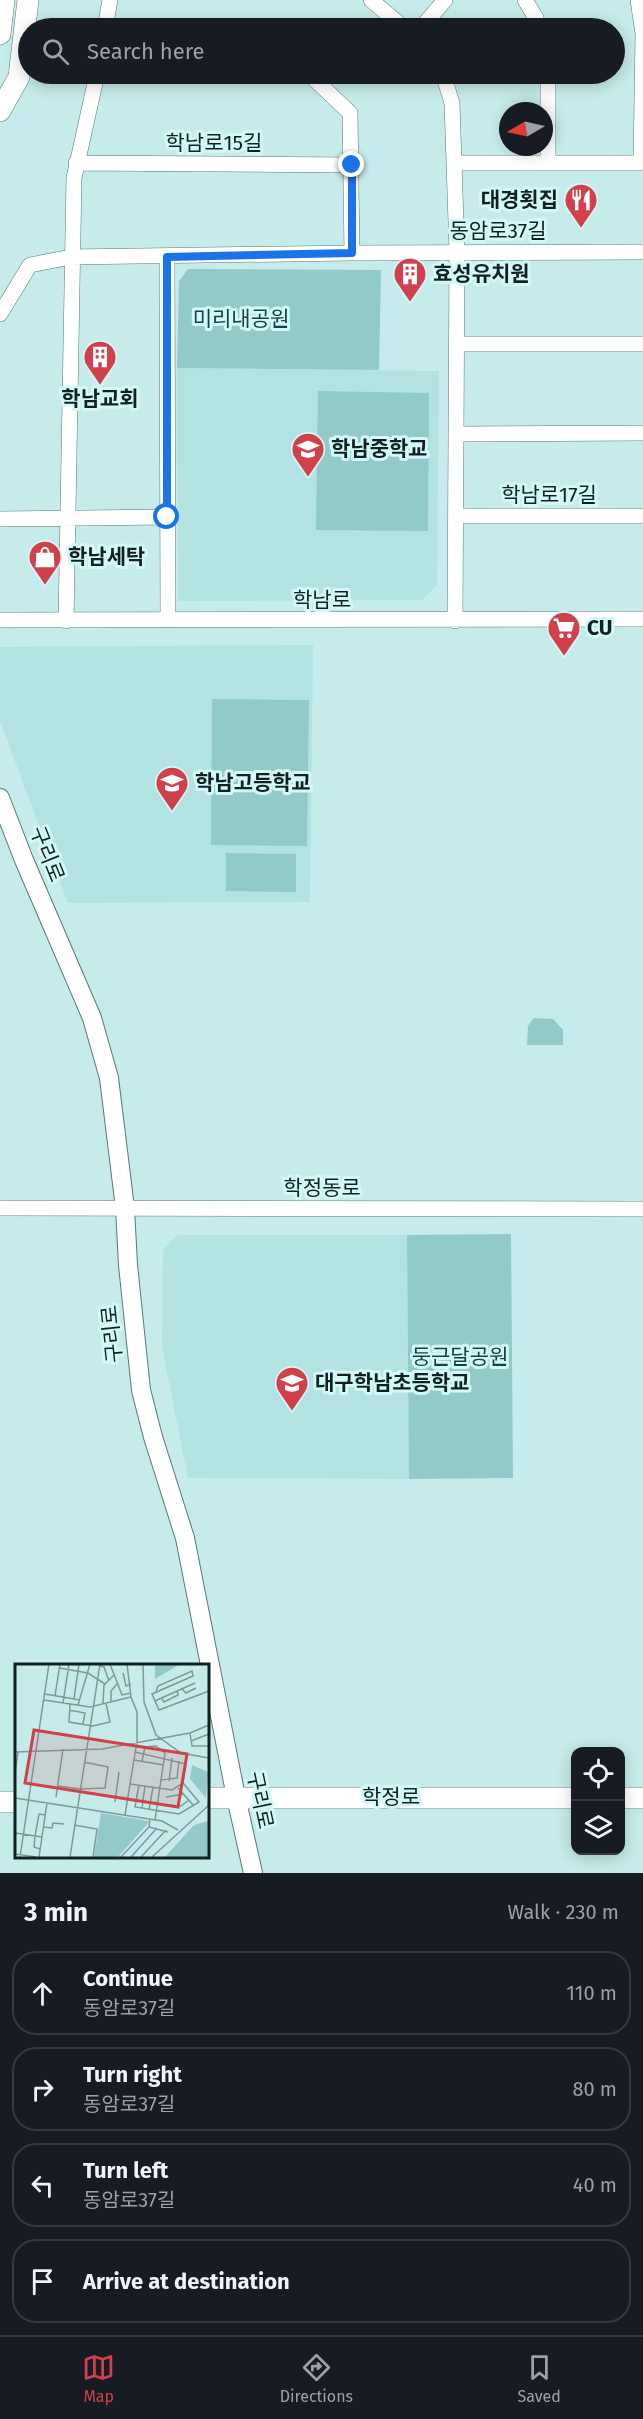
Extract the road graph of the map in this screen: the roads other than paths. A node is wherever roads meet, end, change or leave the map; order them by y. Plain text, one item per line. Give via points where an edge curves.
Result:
1 (4, 0) edge
2 (27, 0) edge
3 (110, 0) edge
4 (371, 0) edge
5 (445, 0) edge
6 (525, 0) edge
7 (638, 0) edge
8 (25, 18) edge
9 (107, 18) edge
10 (392, 18) edge
11 (430, 18) edge
12 (536, 18) edge
13 (0, 34) edge
14 (18, 79) edge
15 (95, 84) edge
16 (320, 84) edge
17 (446, 84) edge
18 (548, 84) edge
19 (0, 111) edge
20 (454, 163) junction
21 (548, 163) junction
22 (642, 163) edge
23 (76, 164) junction
24 (352, 165) junction
25 (457, 252) junction
26 (643, 252) edge
27 (352, 253) junction
28 (71, 257) junction
29 (167, 257) junction
30 (0, 314) edge
31 (457, 344) junction
32 (643, 344) edge
33 (643, 433) edge
34 (456, 434) junction
35 (456, 516) junction
36 (643, 516) edge
37 (167, 517) junction
38 (69, 518) junction
39 (0, 519) edge
40 (643, 619) edge
41 (0, 620) edge
42 (168, 620) junction
43 (66, 621) junction
44 (455, 621) junction
45 (0, 798) edge
46 (0, 1208) edge
47 (125, 1208) junction
48 (643, 1209) edge
49 (236, 1797) junction
50 (208, 1798) edge
51 (571, 1798) edge
52 (625, 1798) edge
53 (643, 1798) edge
54 (253, 1873) edge

1 - 13 main road
2 - 8 main road
3 - 9 street
4 - 10 street
5 - 11 street
6 - 12 street
7 - 22 street via 643,34
14 - 19 main road
15 - 23 street
16 - 24 street via 350,113
17 - 20 street via 452,103
18 - 21 street
20 - 21 street
20 - 25 street
21 - 22 street
23 - 24 street, 학남로15길
23 - 28 street
24 - 27 street
25 - 26 street, 동암로37길
25 - 27 street, 동암로37길
25 - 31 street
27 - 29 street, 동암로37길
28 - 29 street, 동암로37길
28 - 30 street via 30,265
28 - 38 street
29 - 37 street
31 - 32 street
31 - 34 street
33 - 34 street
34 - 35 street
35 - 36 street, 학남로17길
35 - 44 street
37 - 38 street
37 - 42 street
38 - 39 street
38 - 43 street
40 - 44 street, 학남로
41 - 43 street, 학남로
42 - 43 street, 학남로
42 - 44 street, 학남로
45 - 47 street, 구리로 via 92,1018 109,1078
46 - 47 street, 학정동로
47 - 48 street, 학정동로
47 - 49 street, 구리로 via 141,1390 184,1538
49 - 50 main road, 학정로
49 - 51 main road, 학정로
49 - 54 street, 구리로
52 - 53 main road

